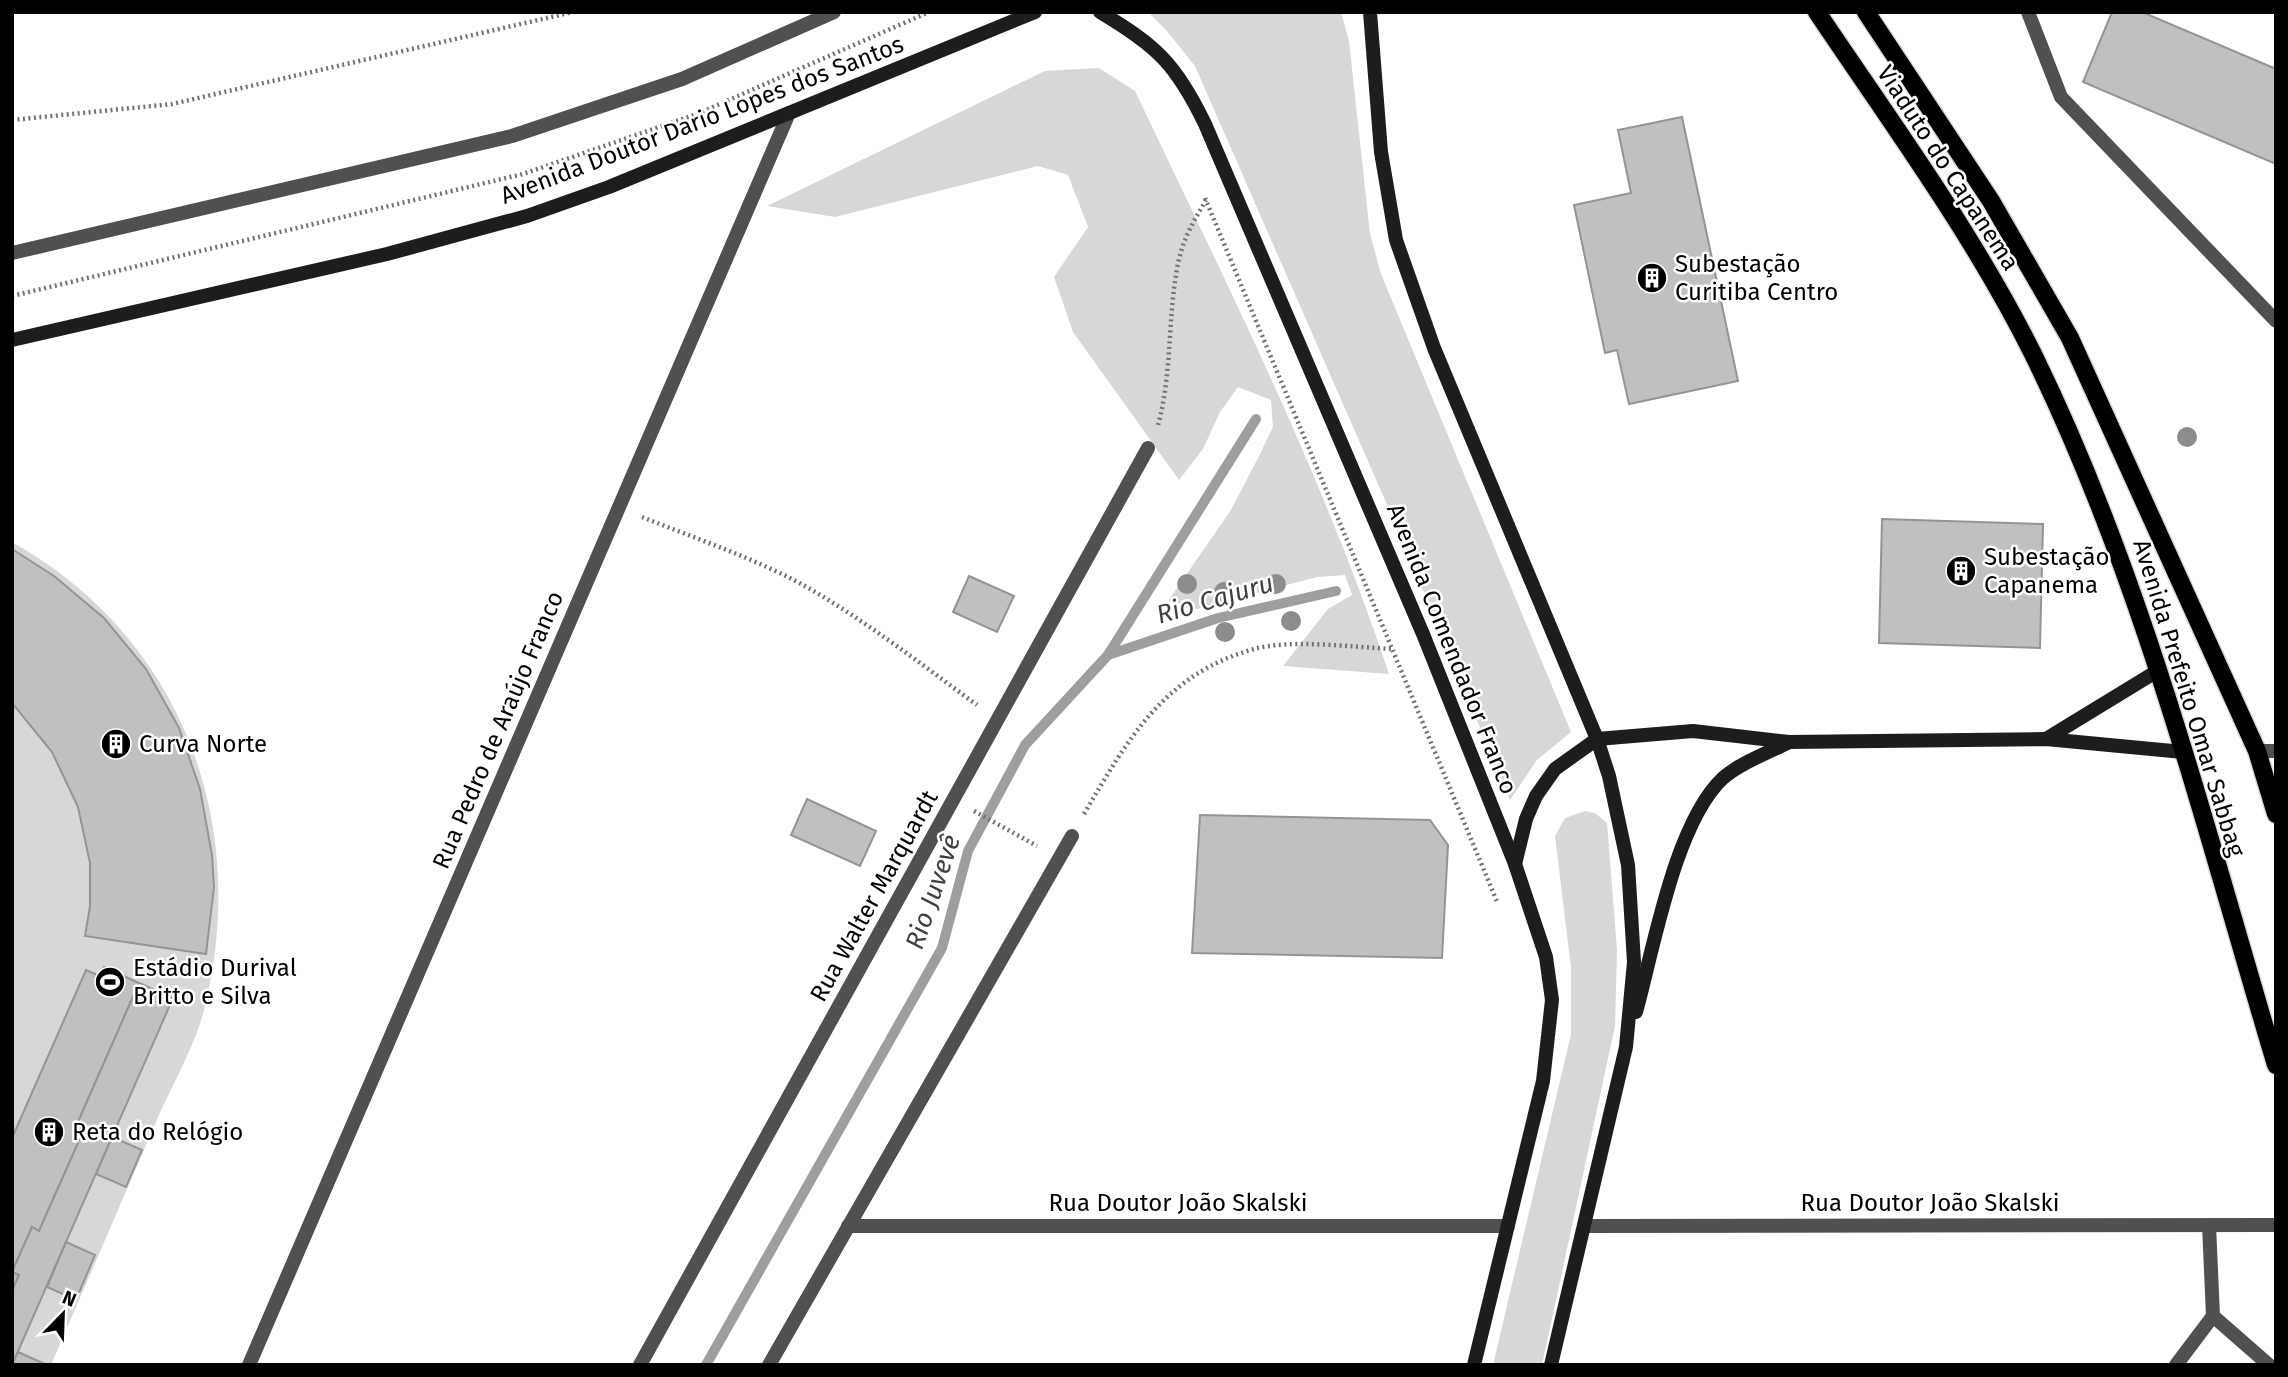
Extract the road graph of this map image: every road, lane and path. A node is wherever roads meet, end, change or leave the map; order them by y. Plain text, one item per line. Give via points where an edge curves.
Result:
1 (573, 12) edge
2 (834, 12) edge
3 (1035, 12) edge
4 (1100, 12) edge
5 (1817, 12) edge
6 (1866, 12) edge
7 (2028, 12) edge
8 (1370, 13) edge
9 (789, 113) junction
10 (12, 120) edge
11 (1202, 188) dead end
12 (1206, 200) junction
13 (12, 253) edge
14 (2276, 321) edge
15 (2070, 338) joint
16 (12, 340) edge
17 (2033, 354) joint
18 (1147, 448) joint
19 (618, 508) junction
20 (1392, 649) junction
21 (2159, 670) junction
22 (998, 720) junction
23 (1597, 738) junction
24 (2046, 739) junction
25 (1789, 742) junction
26 (2256, 751) junction
27 (2276, 751) edge
28 (2183, 752) junction
29 (2276, 814) edge
30 (985, 817) dead end
31 (1072, 836) joint
32 (1023, 838) dead end
33 (1515, 864) junction
34 (1499, 905) dead end
35 (1626, 1047) junction
36 (2276, 1065) edge
37 (2209, 1225) junction
38 (849, 1226) junction
39 (1508, 1226) junction
40 (1584, 1226) junction
41 (2276, 1226) edge
42 (2213, 1316) junction
43 (2270, 1360) edge
44 (249, 1365) edge
45 (640, 1365) edge
46 (769, 1365) edge
47 (1474, 1365) edge
48 (1551, 1365) edge
49 (2176, 1365) edge

1 - 10 path via 172,104
2 - 13 street via 681,79 512,136
3 - 9 main road, Avenida Doutor Dario Lopes dos Santos
4 - 33 main road, Avenida Comendador Franco via 1149,43 1188,89 1360,482
5 - 17 main road, Viaduto do Capanema via 1963,232
6 - 15 main road, Viaduto do Capanema via 1997,211
7 - 14 street via 2061,97
8 - 23 main road via 1381,152 1396,240 1434,348
9 - 16 main road, Avenida Doutor Dario Lopes dos Santos via 527,216 387,254
9 - 19 street, Rua Pedro de Araújo Franco
11 - 12 path
12 - 18 path via 1189,228 1179,259 1164,394 1159,423
12 - 20 path
15 - 26 main road, Avenida Prefeito Omar Sabbag
17 - 21 main road, Avenida Prefeito Omar Sabbag via 2101,505
18 - 22 street, Rua Walter Marquardt
19 - 22 path via 748,558 803,585 864,622
19 - 44 street, Rua Pedro de Araújo Franco
20 - 31 path via 1312,645 1255,649 1199,671 1150,711
20 - 34 path
21 - 24 main road
21 - 28 main road, Avenida Prefeito Omar Sabbag
22 - 45 street, Rua Walter Marquardt
23 - 25 main road via 1693,731
23 - 33 main road via 1555,769 1536,796
23 - 35 main road via 1620,825 1633,915
24 - 25 main road
24 - 28 main road
25 - 35 main road via 1725,776 1692,821
26 - 27 street
26 - 29 main road, Avenida Prefeito Omar Sabbag
28 - 36 main road, Avenida Prefeito Omar Sabbag
30 - 32 path
31 - 38 street
33 - 39 main road, Avenida Comendador Franco via 1546,957 1552,1000 1544,1081
35 - 40 main road
37 - 40 street, Rua Doutor João Skalski
37 - 41 street, Rua Doutor João Skalski
37 - 42 street
38 - 39 street, Rua Doutor João Skalski
38 - 46 street
39 - 47 main road, Avenida Comendador Franco
40 - 48 main road
42 - 43 street
42 - 49 street

